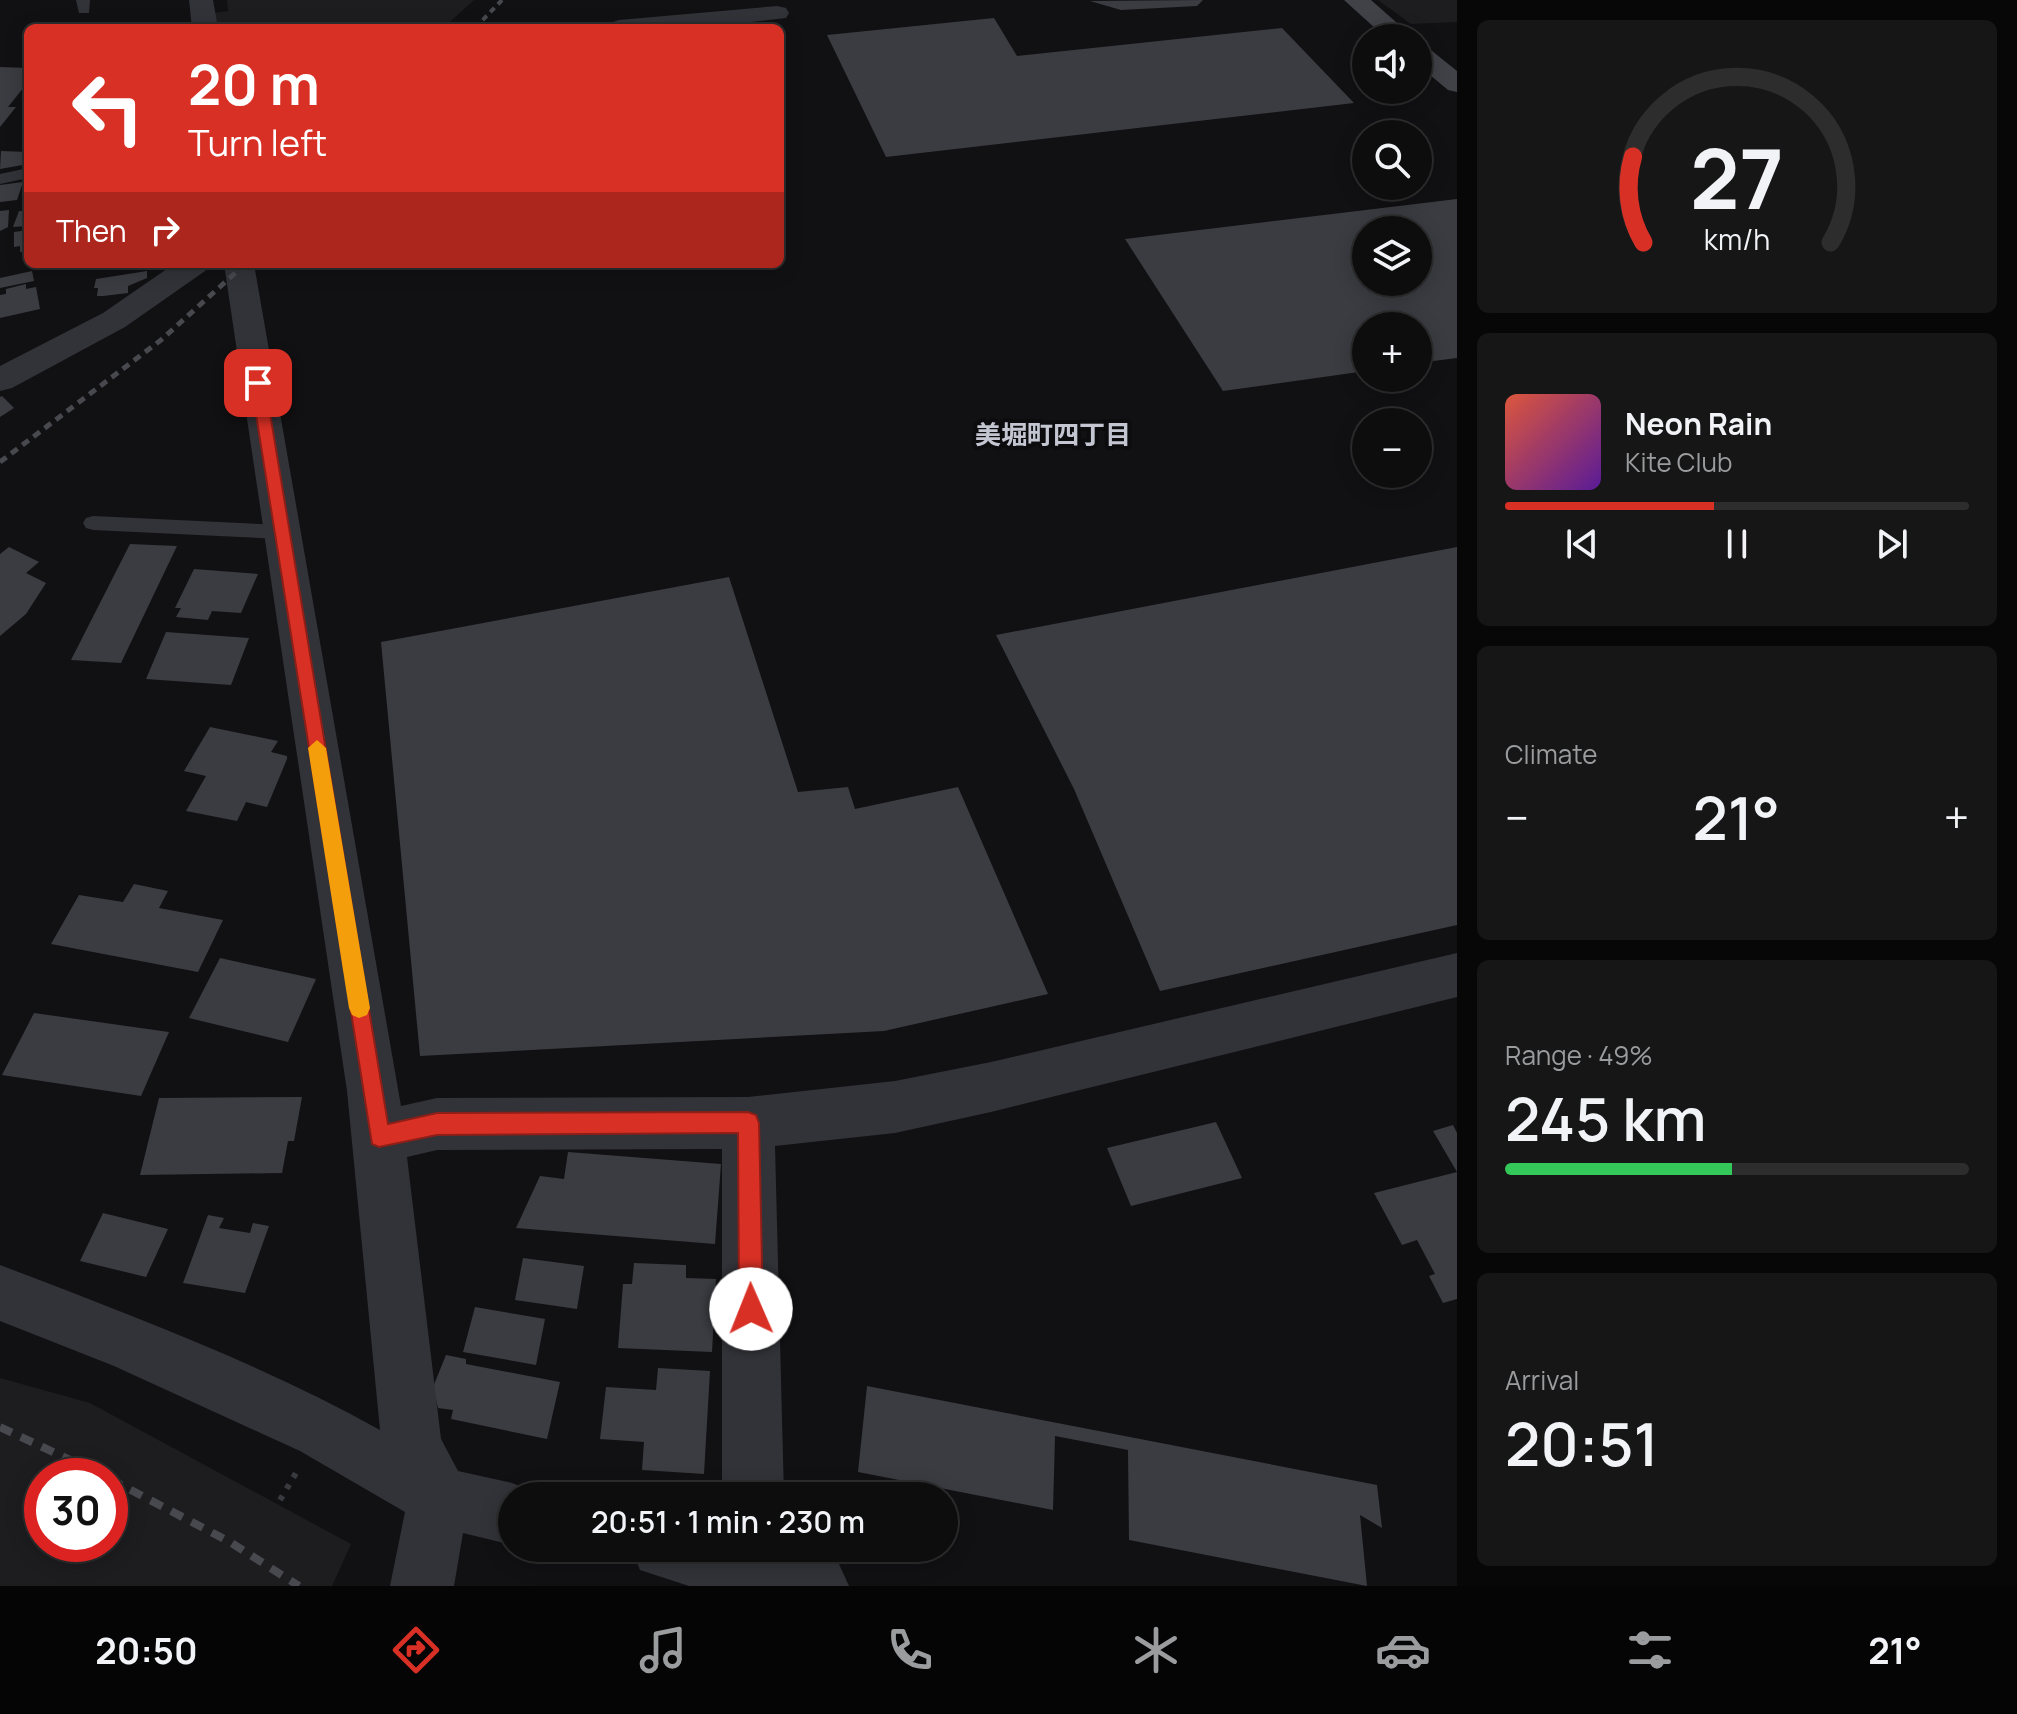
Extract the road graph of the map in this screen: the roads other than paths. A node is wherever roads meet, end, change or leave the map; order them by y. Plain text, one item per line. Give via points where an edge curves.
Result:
1 (201, 0) edge
2 (604, 0) edge
3 (1356, 0) edge
4 (777, 13) dead end
5 (204, 24) edge
6 (615, 24) edge
7 (660, 24) edge
8 (1384, 24) edge
9 (1432, 63) edge
10 (1457, 84) edge
11 (24, 174) edge
12 (0, 179) edge
13 (188, 268) edge
14 (240, 268) edge
15 (0, 380) edge
16 (93, 523) dead end
17 (282, 532) junction
18 (1457, 975) edge
19 (748, 1123) junction
20 (379, 1137) junction
21 (0, 1293) edge
22 (753, 1482) edge
23 (439, 1497) junction
24 (498, 1511) edge
25 (763, 1562) edge
26 (422, 1586) edge
27 (817, 1586) edge

1 - 5 street
2 - 6 street
3 - 8 main road
4 - 7 street
9 - 10 main road
11 - 12 lane
13 - 15 street via 114,320
14 - 17 street
16 - 17 lane
17 - 20 street
18 - 19 street via 991,1087 895,1107
19 - 20 street via 437,1124
19 - 22 street
20 - 23 street via 412,1446
21 - 23 street via 128,1343 321,1430
23 - 24 street
23 - 26 street
25 - 27 street

